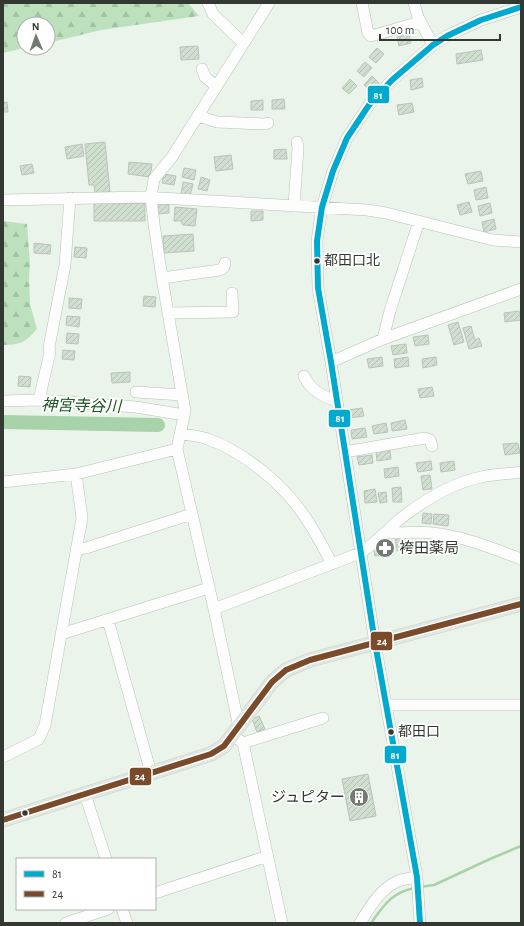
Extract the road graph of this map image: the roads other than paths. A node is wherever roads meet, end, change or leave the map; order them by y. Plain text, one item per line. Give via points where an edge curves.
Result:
1 (208, 3) edge
2 (269, 3) edge
3 (362, 3) edge
4 (414, 3) edge
5 (521, 7) edge
6 (420, 22) junction
7 (243, 43) junction
8 (432, 45) junction
9 (202, 69) dead end
10 (216, 86) junction
11 (198, 116) junction
12 (268, 123) dead end
13 (297, 142) dead end
14 (152, 197) junction
15 (70, 198) junction
16 (3, 200) edge
17 (294, 206) junction
18 (322, 207) junction
19 (419, 221) junction
20 (521, 242) edge
21 (226, 263) dead end
22 (162, 278) junction
23 (521, 289) edge
24 (232, 293) dead end
25 (168, 313) junction
26 (383, 339) junction
27 (331, 362) junction
28 (304, 376) dead end
29 (136, 392) dead end
30 (182, 394) junction
31 (40, 400) junction
32 (3, 401) edge
33 (337, 402) junction
34 (184, 415) junction
35 (180, 434) junction
36 (432, 446) dead end
37 (177, 449) junction
38 (345, 452) junction
39 (521, 472) edge
40 (76, 474) junction
41 (3, 482) edge
42 (192, 514) junction
43 (386, 532) junction
44 (76, 549) junction
45 (360, 553) junction
46 (521, 559) edge
47 (332, 564) junction
48 (209, 588) junction
49 (521, 604) edge
50 (214, 609) junction
51 (108, 620) junction
52 (61, 634) junction
53 (375, 643) junction
54 (386, 705) junction
55 (521, 705) edge
56 (323, 718) dead end
57 (238, 735) junction
58 (3, 757) edge
59 (151, 773) junction
60 (85, 794) junction
61 (3, 820) edge
62 (268, 856) junction
63 (106, 858) edge
64 (417, 879) junction
65 (156, 893) edge
66 (105, 910) edge
67 (122, 910) edge
68 (66, 923) edge
69 (127, 923) edge
70 (282, 923) edge
71 (360, 923) edge
72 (420, 923) edge

1 - 7 street via 213,14
2 - 7 street
3 - 6 street via 368,33 371,36
4 - 6 street
5 - 8 street via 481,20
6 - 8 street
7 - 10 street
8 - 18 street via 392,80 369,105 347,138
9 - 10 street via 205,77
10 - 11 street
11 - 12 street via 217,122
11 - 14 street via 172,157 154,179
13 - 17 street
14 - 15 street
14 - 17 street
14 - 22 street
15 - 16 street
15 - 31 street via 65,265
17 - 18 street
18 - 19 street via 367,210
18 - 27 street via 317,241 318,288
19 - 20 street via 493,240
19 - 26 street
21 - 22 street via 220,270
22 - 25 street
23 - 26 street
24 - 25 street via 233,312
25 - 30 street
26 - 27 street
27 - 33 street
28 - 33 street via 315,391
29 - 30 street
30 - 34 street
31 - 32 street
31 - 34 street via 136,407
33 - 38 street
34 - 35 street
35 - 37 street
35 - 47 street via 206,438 232,450 261,469 302,513
36 - 38 street via 430,440 425,438
37 - 40 street
37 - 42 street
38 - 45 street
39 - 43 street via 481,477 455,486 401,518
40 - 41 street
40 - 44 street via 82,518
42 - 44 street
42 - 48 street
43 - 45 street
43 - 46 street via 445,535
44 - 52 street
45 - 47 street
45 - 53 street
47 - 50 street
48 - 50 street
48 - 51 street
49 - 53 main road
50 - 57 street
51 - 52 street
51 - 59 street
52 - 58 street via 45,725 39,738
53 - 54 street
53 - 57 main road via 310,660 286,670 272,682
54 - 55 street
54 - 64 street
56 - 57 street
57 - 59 main road via 211,754
57 - 62 street
59 - 60 main road
60 - 61 main road
60 - 63 street
62 - 65 street
62 - 70 street
64 - 71 street via 398,881 384,889
64 - 72 street
66 - 68 street
67 - 69 street

